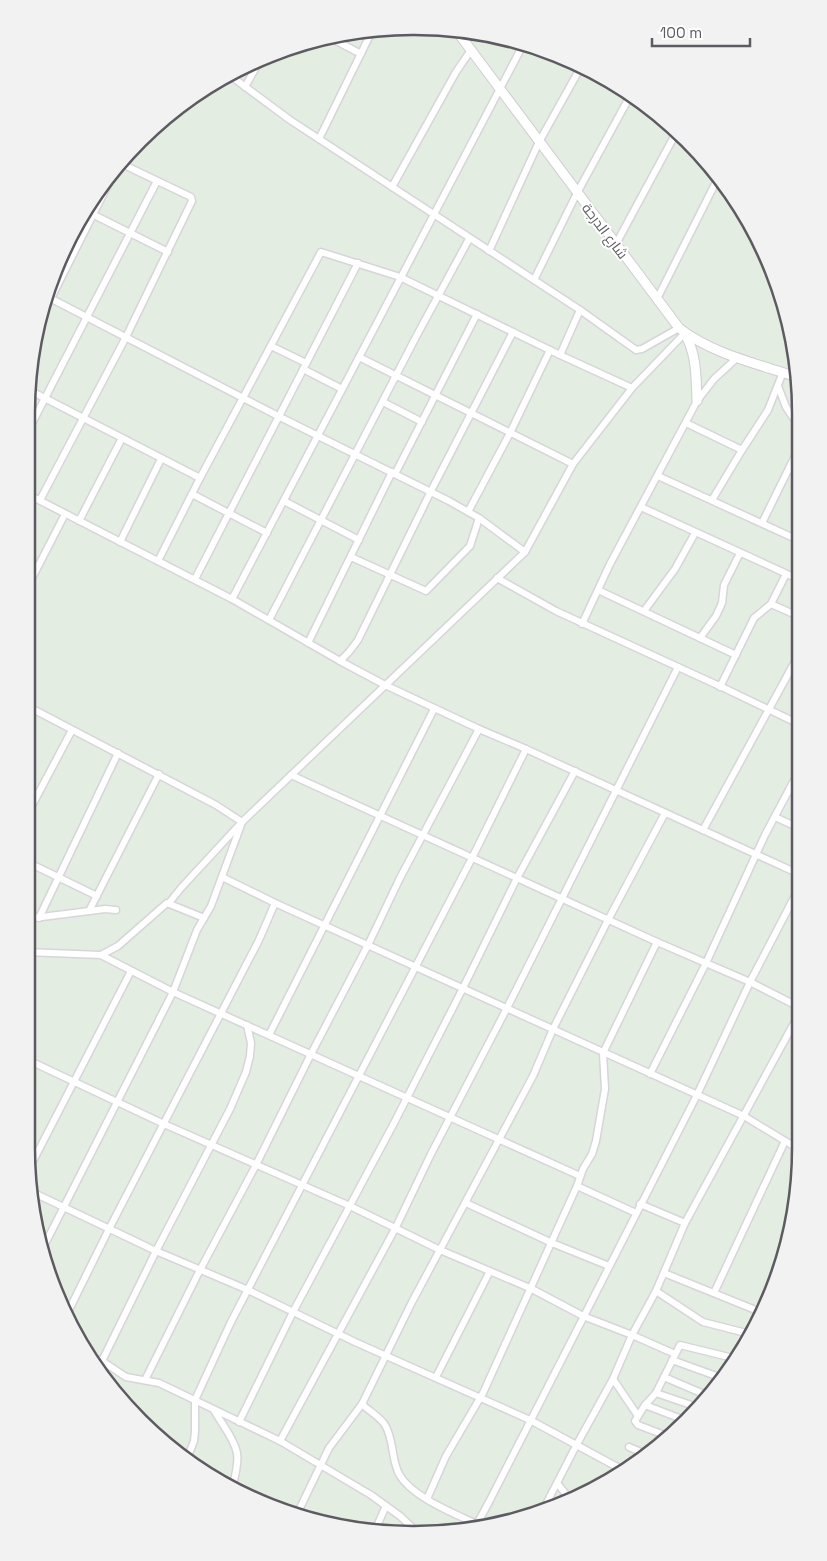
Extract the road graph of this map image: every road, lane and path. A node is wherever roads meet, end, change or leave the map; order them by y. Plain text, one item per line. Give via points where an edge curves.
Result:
1 (369, 38) edge
2 (462, 38) edge
3 (338, 42) edge
4 (471, 50) junction
5 (520, 51) edge
6 (361, 54) junction
7 (254, 70) edge
8 (578, 73) edge
9 (235, 80) edge
10 (245, 87) junction
11 (499, 88) junction
12 (627, 101) edge
13 (673, 138) edge
14 (319, 140) junction
15 (539, 142) junction
16 (126, 167) edge
17 (157, 181) junction
18 (715, 184) edge
19 (392, 187) junction
20 (577, 193) junction
21 (101, 200) edge
22 (94, 214) junction
23 (433, 214) junction
24 (131, 233) junction
25 (470, 239) junction
26 (616, 244) junction
27 (489, 251) junction
28 (168, 252) junction
29 (358, 262) junction
30 (64, 270) edge
31 (400, 277) junction
32 (534, 280) junction
33 (438, 296) junction
34 (53, 299) edge
35 (657, 299) junction
36 (580, 310) junction
37 (477, 314) junction
38 (88, 317) junction
39 (682, 331) junction
40 (513, 332) junction
41 (126, 337) junction
42 (271, 346) junction
43 (550, 350) junction
44 (560, 355) junction
45 (358, 357) junction
46 (738, 357) junction
47 (304, 366) junction
48 (783, 372) junction
49 (790, 374) edge
50 (396, 376) junction
51 (778, 386) junction
52 (632, 388) junction
53 (342, 389) junction
54 (36, 393) edge
55 (436, 396) junction
56 (46, 398) junction
57 (243, 398) junction
58 (698, 401) junction
59 (382, 402) junction
60 (472, 414) junction
61 (792, 416) edge
62 (280, 417) junction
63 (35, 418) edge
64 (83, 418) junction
65 (422, 422) junction
66 (686, 423) junction
67 (510, 433) junction
68 (317, 436) junction
69 (122, 438) junction
70 (742, 450) junction
71 (354, 454) junction
72 (162, 459) junction
73 (792, 463) edge
74 (573, 464) junction
75 (789, 469) junction
76 (792, 470) edge
77 (394, 473) junction
78 (658, 476) junction
79 (200, 478) junction
80 (431, 491) junction
81 (192, 494) junction
82 (35, 498) edge
83 (40, 500) junction
84 (712, 500) junction
85 (284, 501) junction
86 (641, 507) junction
87 (468, 512) junction
88 (65, 514) junction
89 (228, 514) junction
90 (479, 518) junction
91 (322, 520) junction
92 (79, 521) junction
93 (762, 523) junction
94 (695, 532) junction
95 (267, 533) junction
96 (792, 537) edge
97 (359, 540) junction
98 (120, 542) junction
99 (524, 552) junction
100 (740, 553) junction
101 (351, 557) junction
102 (158, 561) junction
103 (35, 572) edge
104 (786, 574) junction
105 (389, 575) junction
106 (792, 576) edge
107 (497, 578) junction
108 (195, 579) junction
109 (598, 590) junction
110 (232, 599) junction
111 (771, 604) junction
112 (644, 611) junction
113 (792, 613) edge
114 (269, 620) junction
115 (582, 624) junction
116 (700, 638) junction
117 (308, 643) junction
118 (736, 655) junction
119 (340, 662) junction
120 (678, 667) junction
121 (792, 667) edge
122 (385, 685) junction
123 (720, 687) junction
124 (434, 709) junction
125 (35, 710) edge
126 (769, 710) junction
127 (792, 721) edge
128 (479, 729) junction
129 (72, 730) junction
130 (526, 749) junction
131 (118, 754) junction
132 (575, 771) junction
133 (159, 774) junction
134 (291, 775) junction
135 (792, 784) edge
136 (617, 790) junction
137 (35, 800) edge
138 (665, 813) junction
139 (380, 816) junction
140 (775, 816) junction
141 (242, 822) junction
142 (792, 824) edge
143 (703, 830) junction
144 (424, 836) junction
145 (756, 855) junction
146 (472, 858) junction
147 (35, 866) edge
148 (792, 871) edge
149 (222, 877) junction
150 (58, 878) junction
151 (517, 878) junction
152 (97, 896) junction
153 (562, 898) junction
154 (792, 901) edge
155 (169, 903) junction
156 (275, 903) junction
157 (116, 910) dead end
158 (89, 911) junction
159 (35, 918) edge
160 (39, 918) junction
161 (204, 918) junction
162 (608, 920) junction
163 (324, 924) junction
164 (657, 942) junction
165 (368, 945) junction
166 (35, 952) edge
167 (101, 955) junction
168 (706, 963) junction
169 (416, 967) junction
170 (131, 971) junction
171 (750, 982) junction
172 (463, 988) junction
173 (173, 992) junction
174 (792, 1003) edge
175 (507, 1008) junction
176 (220, 1013) junction
177 (247, 1025) junction
178 (792, 1029) edge
179 (554, 1030) junction
180 (269, 1035) junction
181 (603, 1053) junction
182 (310, 1054) junction
183 (35, 1063) edge
184 (650, 1074) junction
185 (359, 1077) junction
186 (73, 1081) junction
187 (698, 1095) junction
188 (406, 1098) junction
189 (118, 1102) junction
190 (744, 1116) junction
191 (449, 1118) junction
192 (164, 1124) junction
193 (499, 1141) junction
194 (785, 1141) junction
195 (212, 1145) junction
196 (792, 1145) edge
197 (35, 1157) edge
198 (256, 1165) junction
199 (580, 1176) junction
200 (302, 1184) junction
201 (577, 1186) junction
202 (38, 1195) edge
203 (466, 1203) junction
204 (640, 1204) junction
205 (350, 1206) junction
206 (64, 1207) junction
207 (636, 1212) junction
208 (685, 1223) junction
209 (396, 1227) junction
210 (108, 1229) junction
211 (47, 1240) edge
212 (552, 1243) junction
213 (440, 1250) junction
214 (156, 1251) junction
215 (609, 1266) junction
216 (200, 1270) junction
217 (490, 1271) junction
218 (664, 1273) junction
219 (532, 1289) junction
220 (248, 1290) junction
221 (656, 1291) junction
222 (714, 1293) junction
223 (70, 1307) edge
224 (755, 1310) edge
225 (293, 1312) junction
226 (583, 1316) junction
227 (744, 1332) edge
228 (339, 1334) junction
229 (632, 1335) junction
230 (386, 1356) junction
231 (674, 1357) junction
232 (729, 1357) edge
233 (102, 1362) joint
234 (716, 1376) edge
235 (436, 1377) junction
236 (664, 1377) junction
237 (613, 1379) junction
238 (144, 1380) junction
239 (656, 1393) junction
240 (701, 1393) edge
241 (481, 1397) junction
242 (195, 1400) junction
243 (362, 1404) junction
244 (691, 1405) edge
245 (645, 1406) junction
246 (213, 1409) junction
247 (638, 1416) junction
248 (678, 1418) edge
249 (530, 1420) junction
250 (239, 1422) junction
251 (661, 1434) edge
252 (280, 1441) junction
253 (577, 1444) junction
254 (629, 1447) dead end
255 (639, 1451) edge
256 (190, 1453) edge
257 (320, 1466) junction
258 (616, 1467) edge
259 (234, 1480) edge
260 (558, 1484) junction
261 (565, 1494) edge
262 (426, 1499) junction
263 (548, 1501) edge
264 (386, 1506) junction
265 (300, 1508) edge
266 (482, 1520) edge
267 (473, 1521) edge
268 (378, 1524) edge
269 (410, 1526) edge

1 - 6 street
2 - 4 street, شارع الدرجة
3 - 6 street
4 - 11 street, شارع الدرجة
4 - 19 street
5 - 11 street
6 - 14 street
7 - 10 street
8 - 15 street
9 - 10 street
10 - 14 street
11 - 15 street, شارع الدرجة
11 - 23 street
12 - 20 street
13 - 26 street
14 - 19 street
15 - 20 street, شارع الدرجة
15 - 27 street
16 - 17 street
17 - 24 street
17 - 28 street via 193,199
18 - 35 street
19 - 23 street
20 - 26 street, شارع الدرجة
20 - 32 street
21 - 22 street
22 - 24 street
22 - 30 street
23 - 25 street
23 - 31 street
24 - 28 street
24 - 38 street
25 - 27 street
25 - 33 street
26 - 35 street, شارع الدرجة
27 - 32 street
28 - 41 street
29 - 31 street
29 - 42 street via 321,252
29 - 47 street
31 - 33 street
31 - 45 street
32 - 36 street
33 - 37 street
33 - 50 street
34 - 38 street
35 - 39 street, شارع الدرجة
36 - 39 street via 636,350 665,334
36 - 44 street
37 - 40 street
37 - 55 street
38 - 41 street
38 - 56 street
39 - 46 street, شارع الدرجة
39 - 52 street
39 - 58 street via 692,346
40 - 43 street
40 - 60 street
41 - 57 street
41 - 64 street
42 - 47 street
42 - 57 street
43 - 44 street
43 - 67 street
44 - 52 street
45 - 50 street
45 - 53 street
46 - 48 street, شارع الدرجة
46 - 58 street via 714,379
47 - 53 street
47 - 62 street
48 - 49 street, شارع الدرجة
48 - 51 street
50 - 55 street
50 - 59 street
51 - 61 street
51 - 70 street via 768,410
52 - 74 street
53 - 68 street
54 - 56 street
55 - 60 street
55 - 65 street
56 - 63 street
56 - 64 street
57 - 62 street
57 - 79 street
58 - 66 street
59 - 65 street
59 - 71 street
60 - 67 street
60 - 80 street
62 - 68 street
62 - 89 street
64 - 69 street
64 - 83 street
65 - 77 street
66 - 70 street
66 - 78 street
67 - 74 street
67 - 87 street
68 - 71 street
68 - 85 street
69 - 72 street
69 - 92 street
70 - 84 street
71 - 77 street
71 - 91 street
72 - 79 street
72 - 98 street
73 - 75 street
74 - 99 street
75 - 76 street
75 - 93 street
77 - 80 street
77 - 97 street
78 - 84 street
78 - 86 street
79 - 81 street
80 - 87 street
80 - 105 street
81 - 89 street
81 - 102 street
82 - 83 street
83 - 88 street
84 - 93 street
85 - 91 street
85 - 95 street
86 - 94 street
86 - 109 street
87 - 90 street
88 - 92 street
88 - 103 street
89 - 95 street
89 - 108 street
90 - 99 street
90 - 105 street via 470,546 429,590 424,592
91 - 97 street
91 - 114 street
92 - 98 street
93 - 96 street
94 - 100 street
94 - 112 street via 676,569
95 - 110 street
97 - 101 street
98 - 102 street
99 - 107 street
100 - 104 street
100 - 116 street via 724,585 722,603 716,616
101 - 105 street
101 - 117 street
102 - 108 street
104 - 106 street
104 - 111 street
105 - 119 street via 358,640
107 - 115 street
107 - 122 street
108 - 110 street
109 - 112 street
109 - 115 street
110 - 114 street
111 - 113 street
111 - 118 street via 754,618
112 - 116 street
114 - 117 street
115 - 120 street
116 - 118 street
117 - 119 street
118 - 123 street
119 - 122 street
120 - 123 street
120 - 136 street
121 - 126 street
122 - 124 street
122 - 134 street
123 - 126 street
124 - 128 street
124 - 139 street
125 - 129 street
126 - 127 street
126 - 143 street
128 - 130 street
128 - 144 street
129 - 131 street
129 - 137 street
130 - 132 street
130 - 146 street
131 - 133 street
131 - 150 street
132 - 136 street
132 - 151 street
133 - 141 street via 216,804
133 - 152 street
134 - 139 street
134 - 141 street
135 - 140 street
136 - 138 street
136 - 153 street
138 - 143 street
138 - 162 street
139 - 144 street
139 - 163 street
140 - 142 street
140 - 145 street
141 - 149 street
141 - 155 street
143 - 145 street
144 - 146 street
144 - 165 street
145 - 148 street
145 - 168 street
146 - 151 street
146 - 169 street
147 - 150 street
149 - 156 street
149 - 161 street
150 - 152 street
150 - 160 street
151 - 153 street
151 - 172 street
152 - 158 street
153 - 162 street
153 - 175 street
154 - 171 street
155 - 161 street
155 - 167 street via 165,903 118,946
156 - 163 street
156 - 176 street
157 - 158 street
158 - 160 street
159 - 160 street
161 - 173 street
162 - 164 street
162 - 179 street
163 - 165 street
163 - 180 street
164 - 168 street
164 - 181 street
165 - 169 street
165 - 182 street
166 - 167 street
167 - 170 street
168 - 171 street
168 - 184 street
169 - 172 street
169 - 185 street
170 - 173 street
170 - 186 street
171 - 174 street
171 - 187 street
172 - 175 street
172 - 188 street
173 - 176 street
173 - 189 street
175 - 179 street
175 - 191 street
176 - 177 street
176 - 192 street
177 - 180 street
177 - 195 street via 251,1043 246,1072
178 - 190 street
179 - 181 street
179 - 193 street
180 - 182 street
181 - 184 street
181 - 199 street via 606,1089 596,1141
182 - 185 street
182 - 198 street
183 - 186 street
184 - 187 street
185 - 188 street
185 - 200 street
186 - 189 street
186 - 197 street
187 - 190 street
187 - 204 street
188 - 191 street
188 - 205 street
189 - 192 street
189 - 206 street
190 - 194 street
190 - 208 street
191 - 193 street
191 - 209 street
192 - 195 street
192 - 210 street
193 - 199 street
193 - 203 street
194 - 196 street
194 - 222 street
195 - 198 street
195 - 214 street
198 - 200 street
198 - 216 street
199 - 201 street
200 - 205 street
200 - 220 street
201 - 207 street
201 - 212 street
202 - 206 street
203 - 212 street
203 - 213 street
204 - 207 street
204 - 208 street
205 - 209 street
205 - 225 street
206 - 210 street
206 - 211 street
207 - 215 street
208 - 218 street
209 - 213 street
209 - 228 street
210 - 214 street
210 - 223 street
212 - 215 street
212 - 219 street
213 - 217 street
213 - 230 street
214 - 216 street
214 - 233 street
215 - 226 street
216 - 220 street
216 - 238 street
217 - 219 street
217 - 235 street
218 - 221 street
218 - 222 street
219 - 226 street
219 - 241 street
220 - 225 street
220 - 242 street
221 - 227 street via 703,1322
221 - 229 street
222 - 224 street
225 - 228 street
225 - 250 street
226 - 229 street
226 - 249 street
228 - 230 street
228 - 252 street
229 - 231 street
229 - 237 street
230 - 235 street
230 - 243 street
231 - 232 street via 680,1345
231 - 234 street
231 - 236 street
233 - 238 street via 126,1377
235 - 241 street
236 - 239 street
236 - 240 street
237 - 247 street
237 - 253 street
238 - 242 street via 159,1383
239 - 244 street
239 - 245 street
241 - 249 street
241 - 262 street via 446,1456
242 - 246 street
242 - 256 street via 194,1441
243 - 257 street
243 - 262 street via 385,1425 399,1474 406,1484
245 - 247 street
245 - 248 street
246 - 250 street
246 - 259 street via 237,1453
247 - 251 street via 636,1423
249 - 253 street
249 - 266 street
250 - 252 street
252 - 257 street
253 - 258 street
253 - 260 street
254 - 255 street
257 - 264 street
257 - 265 street
260 - 261 street
260 - 263 street
262 - 267 street
264 - 268 street
264 - 269 street

